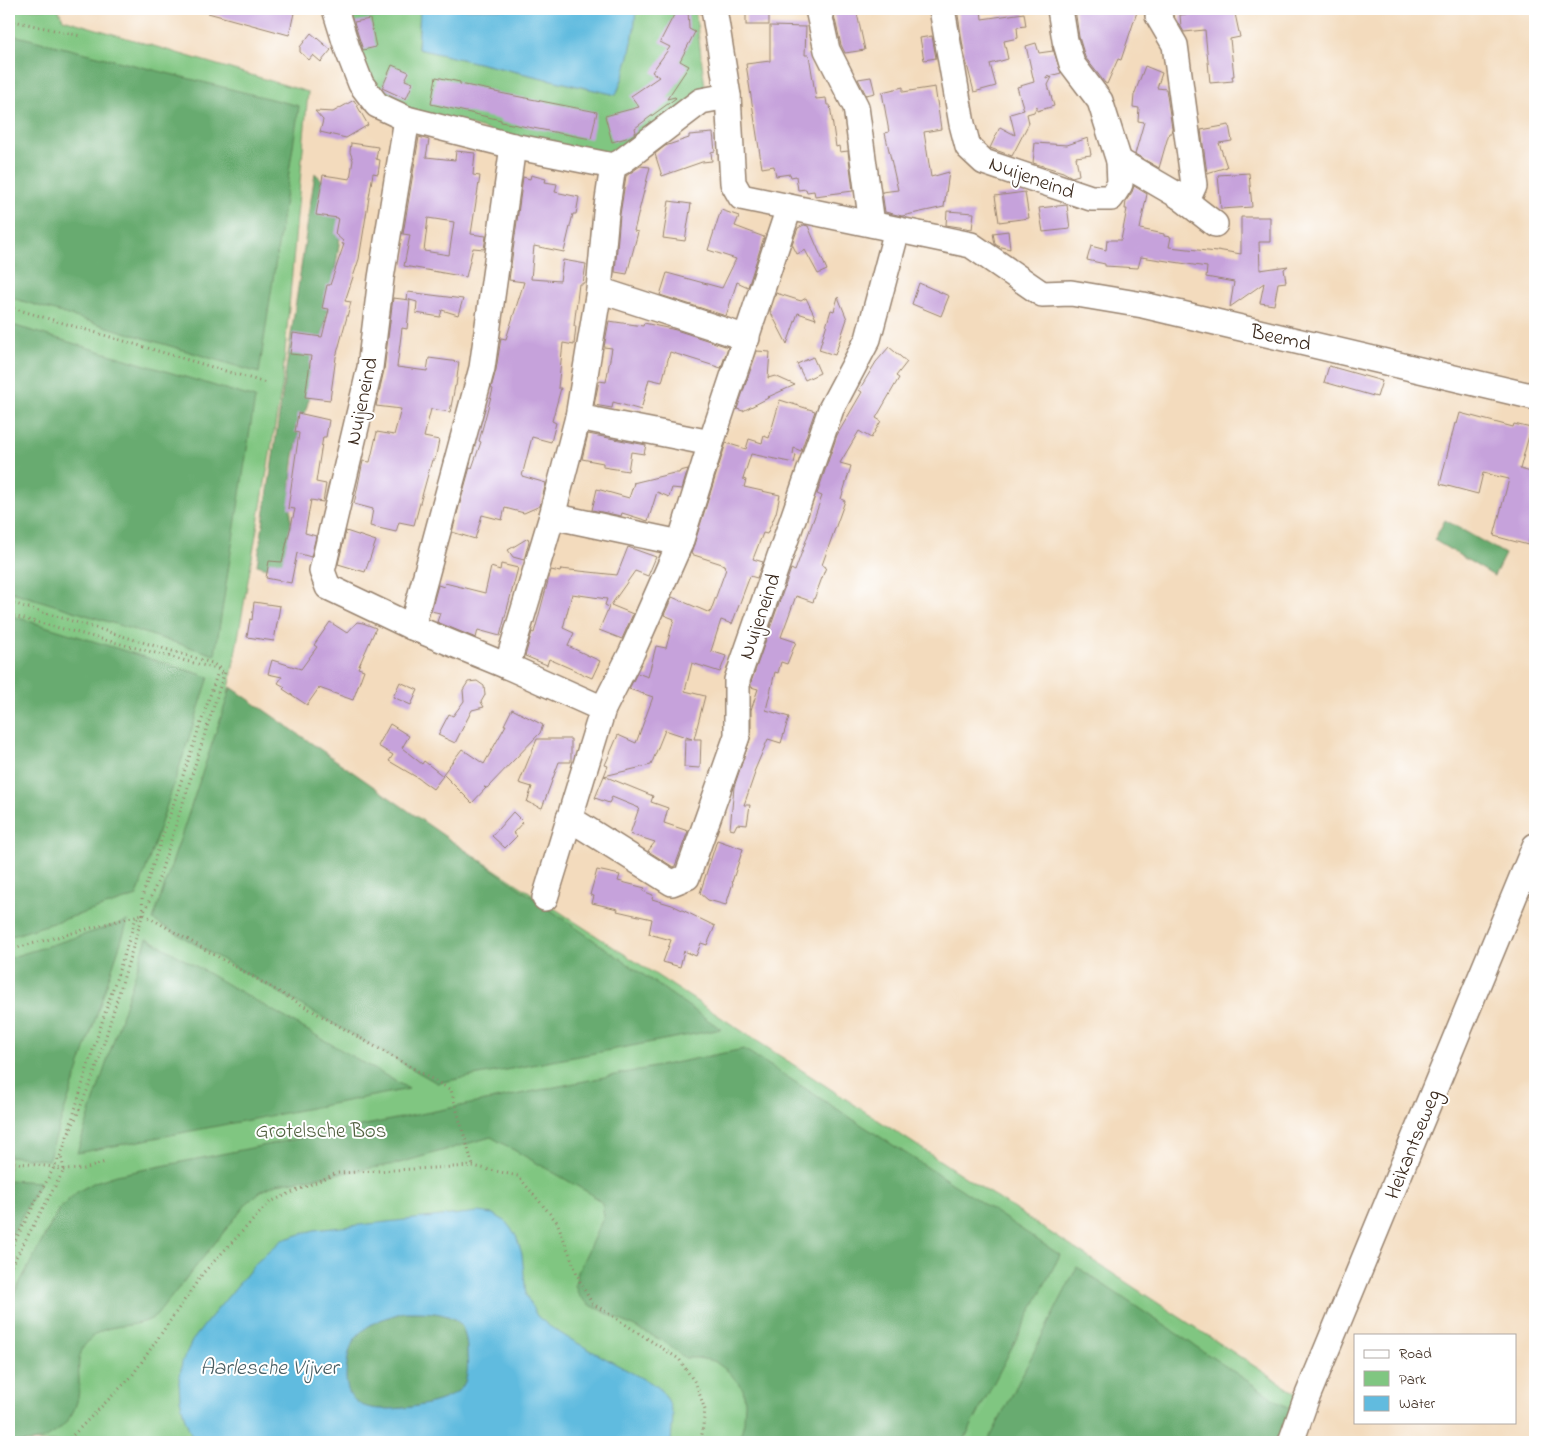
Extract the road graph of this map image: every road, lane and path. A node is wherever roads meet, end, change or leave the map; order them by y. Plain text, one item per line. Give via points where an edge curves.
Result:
1 (335, 9) edge
2 (714, 9) edge
3 (818, 9) edge
4 (942, 9) edge
5 (1060, 9) edge
6 (1159, 9) edge
7 (9, 20) edge
8 (81, 36) dead end
9 (728, 96) junction
10 (407, 119) junction
11 (513, 146) junction
12 (1119, 161) junction
13 (613, 166) junction
14 (1178, 196) junction
15 (789, 208) junction
16 (872, 224) junction
17 (1215, 224) dead end
18 (897, 230) junction
19 (599, 290) junction
20 (9, 307) edge
21 (747, 338) junction
22 (266, 383) dead end
23 (1535, 397) edge
24 (578, 417) junction
25 (711, 442) junction
26 (552, 516) junction
27 (680, 542) junction
28 (9, 602) edge
29 (9, 615) edge
30 (412, 627) junction
31 (507, 666) junction
32 (225, 671) junction
33 (604, 709) junction
34 (569, 818) junction
35 (1535, 846) edge
36 (545, 898) dead end
37 (143, 914) junction
38 (9, 950) edge
39 (61, 1154) junction
40 (9, 1162) edge
41 (105, 1162) dead end
42 (473, 1166) junction
43 (54, 1167) junction
44 (64, 1170) junction
45 (9, 1252) edge
46 (9, 1270) edge
47 (66, 1442) edge
48 (701, 1442) edge
49 (1291, 1442) edge

1 - 10 street via 361,84 377,105
2 - 9 street
3 - 16 street via 827,50 856,107
4 - 12 street, Nuijeneind via 968,146 984,162 1091,198 1111,198 1120,184
5 - 12 street, Nuijeneind via 1072,64 1100,101
6 - 14 street via 1158,16 1175,45 1194,185 1189,196
7 - 8 path
9 - 13 street via 701,101
9 - 15 street via 733,182 741,197
10 - 11 street
10 - 30 street, Nuijeneind via 370,368 322,571 328,587
11 - 13 street
11 - 30 street via 482,368
12 - 14 street
13 - 19 street
14 - 17 street
15 - 16 street
15 - 21 street
16 - 18 street
18 - 23 street, Beemd via 972,245 1042,294 1071,293 1143,305
18 - 34 street, Nuijeneind via 868,339 831,409 737,680 736,736 687,877 672,883
19 - 21 street
19 - 24 street
20 - 22 path
21 - 25 street
24 - 25 street
24 - 26 street
25 - 27 street
26 - 27 street
26 - 31 street
27 - 33 street
28 - 32 path via 212,663
29 - 32 path
30 - 31 street, Nuijeneind
31 - 33 street, Nuijeneind
32 - 37 path via 158,881
32 - 37 path via 217,675 142,897
33 - 34 street
34 - 36 street
35 - 49 street, Heikantseweg
37 - 38 path
37 - 39 path via 96,1069
37 - 39 path via 135,921
37 - 42 path via 451,1090
39 - 43 path
39 - 44 path
40 - 43 path
41 - 44 path via 85,1169
42 - 47 path via 336,1173 270,1202 203,1273 132,1376
42 - 48 path via 518,1176 557,1222 592,1304 679,1359 696,1384 705,1410
43 - 44 path
43 - 45 path
44 - 46 path

